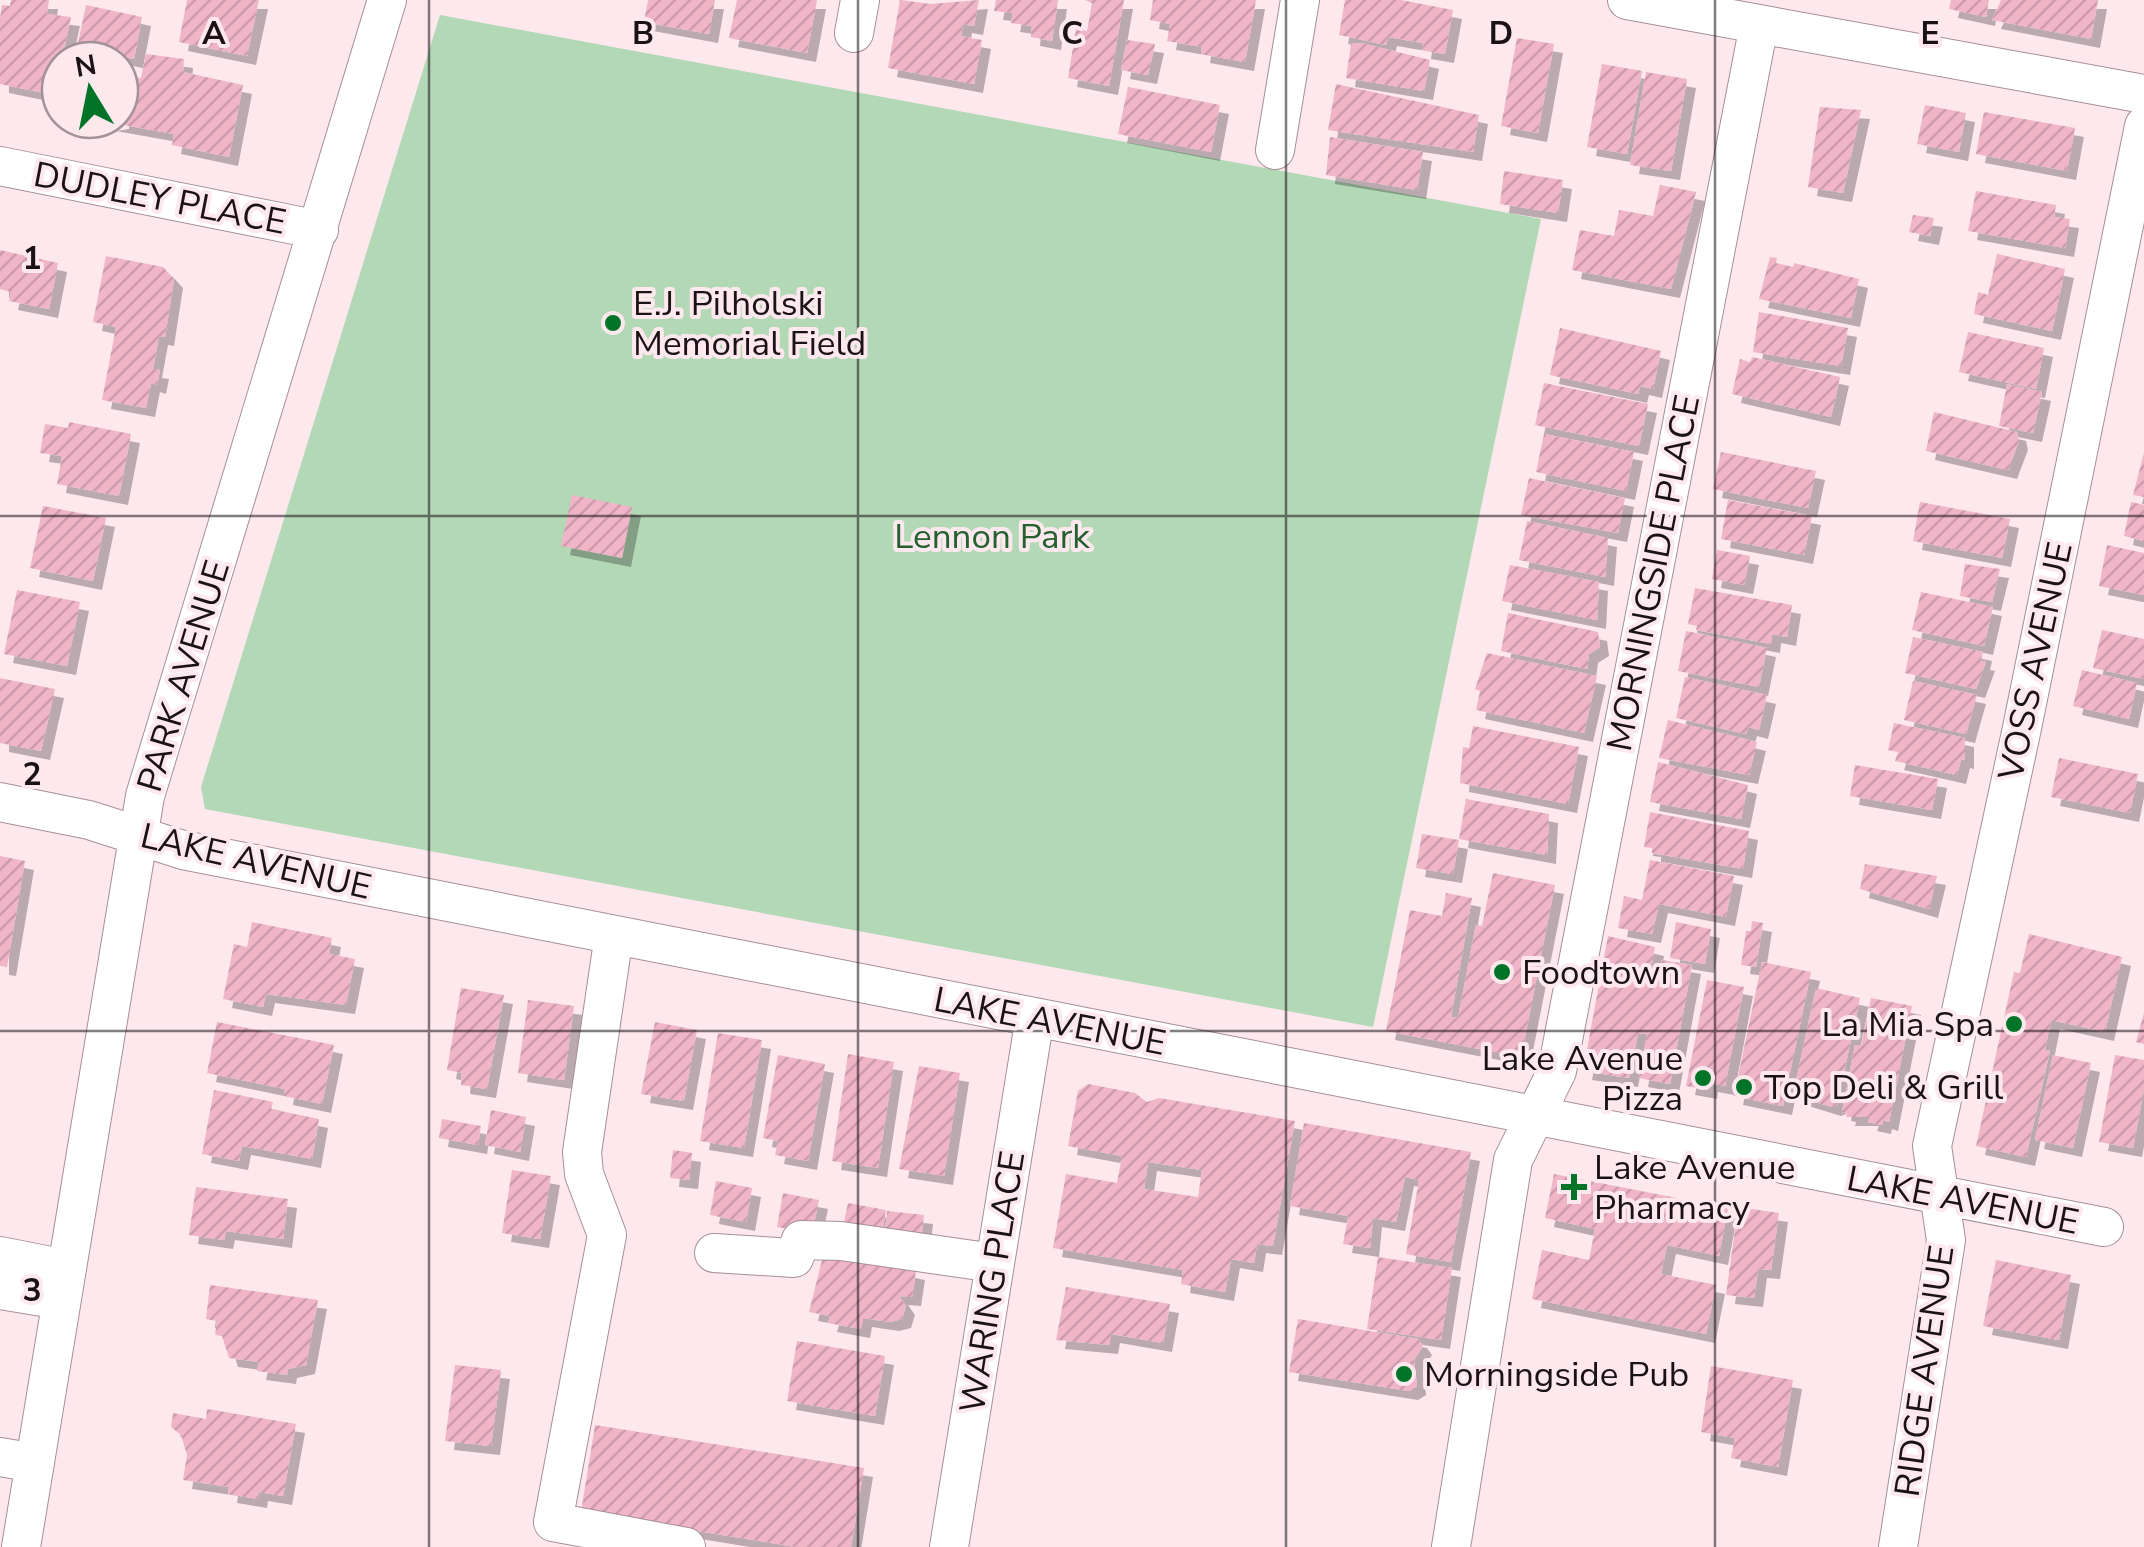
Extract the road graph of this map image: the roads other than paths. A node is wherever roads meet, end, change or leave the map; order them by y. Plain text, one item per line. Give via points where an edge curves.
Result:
1 (386, 0) edge
2 (1300, 0) edge
3 (1626, 0) edge
4 (1760, 25) junction
5 (2144, 94) edge
6 (2144, 126) edge
7 (1274, 150) dead end
8 (0, 166) edge
9 (319, 230) junction
10 (0, 802) edge
11 (136, 835) junction
12 (614, 935) junction
13 (1034, 1017) junction
14 (1534, 1117) junction
15 (1939, 1195) junction
16 (2104, 1227) dead end
17 (714, 1253) dead end
18 (0, 1256) edge
19 (994, 1263) junction
20 (64, 1285) junction
21 (0, 1290) edge
22 (17, 1460) edge
23 (21, 1547) edge
24 (686, 1547) edge
25 (949, 1547) edge
26 (1450, 1547) edge
27 (1898, 1547) edge

1 - 9 street, PARK AVENUE
2 - 7 street
3 - 4 street
4 - 5 street
4 - 14 street, MORNINGSIDE PLACE via 1557,1071
6 - 15 street, VOSS AVENUE via 1932,1146
8 - 9 street, DUDLEY PLACE
9 - 11 street, PARK AVENUE
10 - 11 street, LAKE AVENUE
11 - 12 street, LAKE AVENUE
11 - 20 street, PARK AVENUE
12 - 13 street, LAKE AVENUE
12 - 24 street via 582,1152 608,1235 552,1522
13 - 14 street, LAKE AVENUE
13 - 19 street, WARING PLACE
14 - 15 street, LAKE AVENUE
14 - 26 street, MORNINGSIDE PLACE via 1513,1160
15 - 16 street, LAKE AVENUE
15 - 27 street, RIDGE AVENUE via 1946,1240
17 - 19 street via 794,1258 801,1240 841,1241
18 - 20 street
19 - 25 street, WARING PLACE
20 - 21 street
20 - 22 street, PARK AVENUE
22 - 23 street, PARK AVENUE

